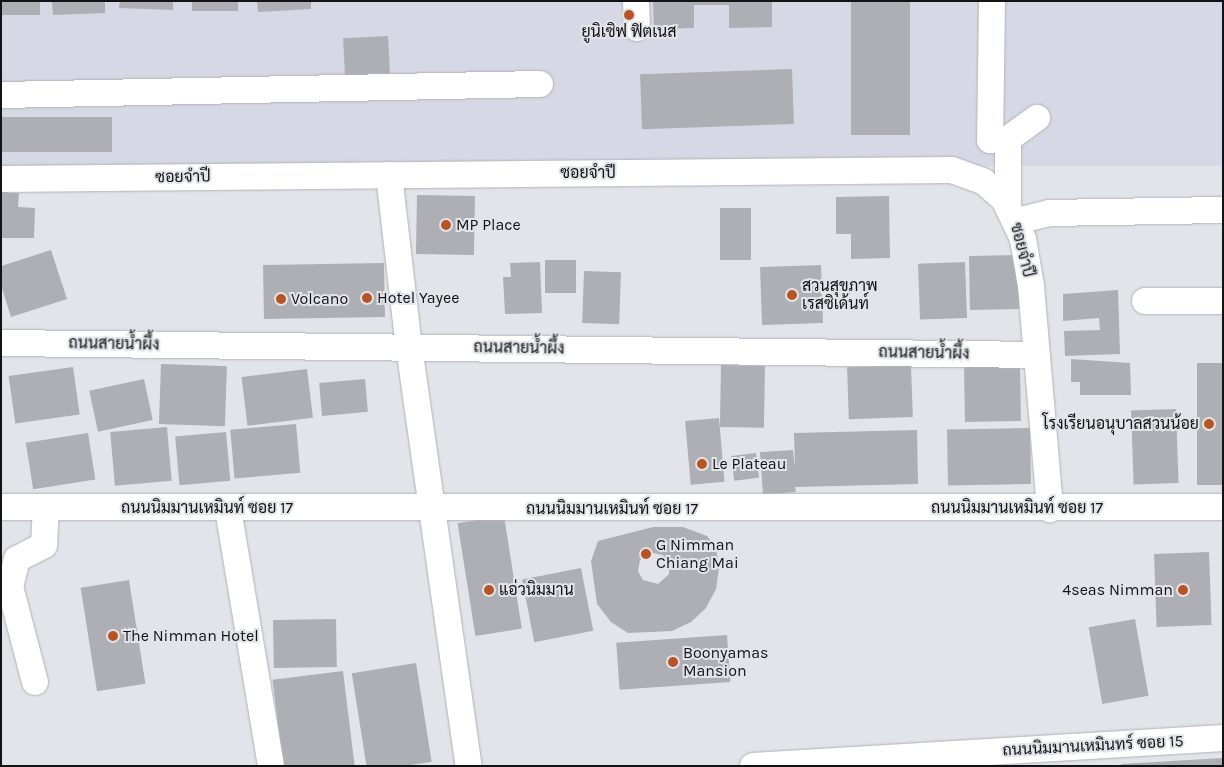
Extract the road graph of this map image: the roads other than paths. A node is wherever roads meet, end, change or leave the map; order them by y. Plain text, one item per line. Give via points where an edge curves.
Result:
1 (636, 1) edge
2 (992, 1) edge
3 (637, 28) dead end
4 (540, 84) dead end
5 (1, 95) edge
6 (1037, 118) dead end
7 (1008, 139) junction
8 (390, 175) junction
9 (1, 179) edge
10 (1223, 210) edge
11 (1012, 214) junction
12 (1145, 301) dead end
13 (1223, 301) edge
14 (1, 343) edge
15 (409, 346) junction
16 (1036, 355) junction
17 (1, 507) edge
18 (1223, 507) edge
19 (46, 508) junction
20 (433, 508) junction
21 (228, 509) junction
22 (1050, 509) junction
23 (35, 682) dead end
24 (1223, 738) edge
25 (271, 766) edge
26 (469, 766) edge
27 (753, 766) edge

1 - 3 street
2 - 7 street via 990,140
4 - 5 street
6 - 7 street
7 - 11 street
8 - 9 street, ซอยจำปี
8 - 11 street, ซอยจำปี via 952,170 983,181
8 - 15 street
10 - 11 street
11 - 16 street, ซอยจำปี via 1031,286
12 - 13 street
14 - 15 street, ถนนสายน้ำผึ้ง
15 - 16 street, ถนนสายน้ำผึ้ง
15 - 20 street
16 - 22 street, ซอยจำปี
17 - 19 street, ถนนนิมมานเหมินท์ ซอย 17
18 - 22 street, ถนนนิมมานเหมินท์ ซอย 17
19 - 21 street, ถนนนิมมานเหมินท์ ซอย 17
19 - 23 street via 44,545 17,559 10,587
20 - 21 street, ถนนนิมมานเหมินท์ ซอย 17
20 - 22 street, ถนนนิมมานเหมินท์ ซอย 17
20 - 26 street
21 - 25 street
24 - 27 street, ถนนนิมมานเหมินทร์ ซอย 15

